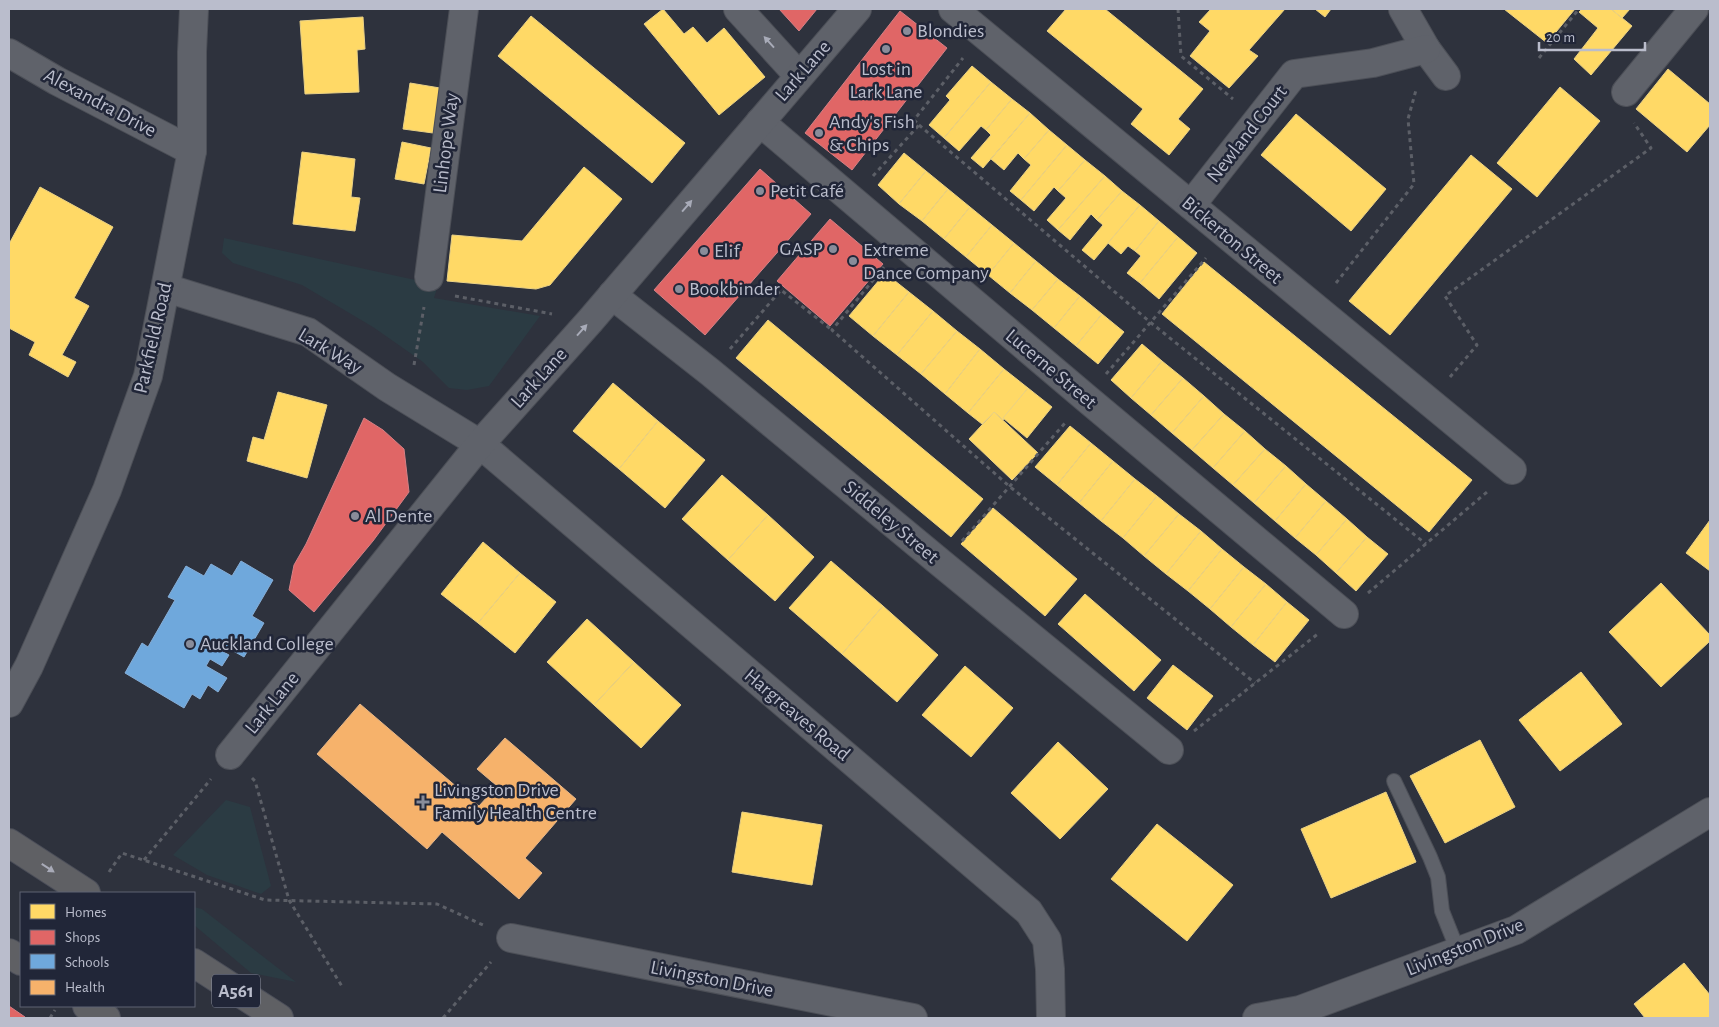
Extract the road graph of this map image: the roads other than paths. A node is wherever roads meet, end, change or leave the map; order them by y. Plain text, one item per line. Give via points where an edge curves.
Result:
1 (194, 9) edge
2 (464, 9) edge
3 (738, 9) edge
4 (857, 9) edge
5 (953, 9) edge
6 (1403, 9) edge
7 (1694, 9) edge
8 (1426, 49) junction
9 (9, 53) edge
10 (799, 76) junction
11 (1446, 76) dead end
12 (1626, 92) dead end
13 (760, 122) junction
14 (192, 151) junction
15 (1191, 205) junction
16 (429, 277) road end
17 (166, 288) junction
18 (612, 294) junction
19 (480, 444) junction
20 (1512, 470) dead end
21 (1344, 614) dead end
22 (9, 703) edge
23 (1170, 750) dead end
24 (230, 756) road end
25 (1394, 781) dead end
26 (1710, 812) edge
27 (9, 843) edge
28 (96, 885) edge
29 (511, 938) road end
30 (1458, 951) junction
31 (9, 953) edge
32 (20, 961) edge
33 (195, 964) edge
34 (89, 1007) edge
35 (106, 1018) edge
36 (279, 1018) edge
37 (913, 1018) edge
38 (1051, 1018) edge
39 (1257, 1018) edge

1 - 14 street, Parkfield Road
2 - 16 street, Linhope Way
10 -> 3 street
4 - 10 street, Lark Lane
5 - 15 street, Bickerton Street
6 - 8 street
7 - 12 street
8 - 11 street
8 - 15 street, Newland Court via 1373,63 1294,74
9 - 14 street, Alexandra Drive via 57,82
10 - 13 street, Lark Lane
18 -> 13 street, Lark Lane
13 - 21 street, Lucerne Street
14 - 17 street, Parkfield Road
15 - 20 street, Bickerton Street
17 - 19 street, Lark Way via 308,332
17 - 22 street, Parkfield Road via 148,376 106,490 29,666
19 -> 18 street, Lark Lane
18 - 23 street, Siddeley Street
19 - 24 street, Lark Lane
19 - 38 street, Hargreaves Road via 1029,912 1047,940
25 - 30 lane via 1438,877 1442,911
26 - 30 street, Livingston Drive via 1516,930
27 -> 28 highway
29 - 37 street, Livingston Drive
30 - 39 street, Livingston Drive via 1300,1010
31 - 32 highway
33 - 36 highway, A561
34 - 35 highway

